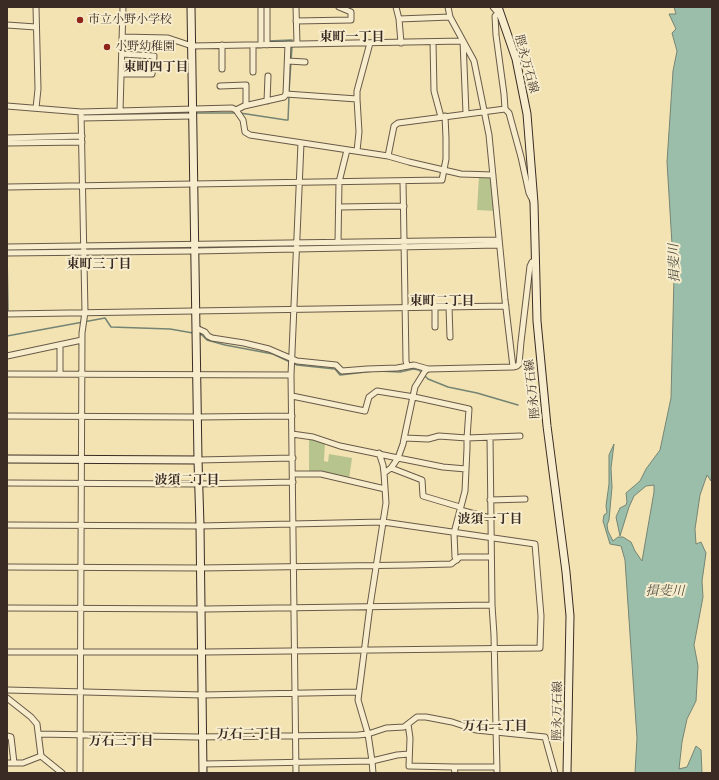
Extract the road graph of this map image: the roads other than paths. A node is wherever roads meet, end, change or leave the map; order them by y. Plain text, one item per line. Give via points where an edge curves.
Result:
1 (36, 7) edge
2 (123, 7) edge
3 (191, 7) edge
4 (261, 7) edge
5 (267, 7) edge
6 (296, 7) edge
7 (339, 7) edge
8 (396, 7) edge
9 (448, 7) edge
10 (493, 7) edge
11 (498, 11) edge
12 (450, 17) junction
13 (399, 19) junction
14 (296, 21) junction
15 (7, 25) edge
16 (36, 27) junction
17 (122, 37) junction
18 (463, 41) junction
19 (433, 42) junction
20 (370, 43) junction
21 (401, 43) junction
22 (288, 44) junction
23 (297, 44) junction
24 (222, 45) junction
25 (253, 45) junction
26 (261, 45) junction
27 (267, 45) junction
28 (192, 46) junction
29 (122, 54) junction
30 (288, 61) junction
31 (305, 62) dead end
32 (222, 69) dead end
33 (253, 72) dead end
34 (121, 74) junction
35 (268, 76) dead end
36 (220, 86) dead end
37 (286, 94) junction
38 (357, 99) junction
39 (268, 101) junction
40 (246, 105) junction
41 (7, 106) edge
42 (36, 108) junction
43 (505, 109) junction
44 (236, 110) junction
45 (120, 111) junction
46 (484, 111) junction
47 (81, 112) junction
48 (193, 113) junction
49 (466, 113) junction
50 (443, 116) junction
51 (81, 118) junction
52 (7, 138) edge
53 (82, 139) junction
54 (7, 143) edge
55 (301, 143) junction
56 (347, 150) junction
57 (357, 151) junction
58 (388, 156) junction
59 (443, 170) junction
60 (493, 175) junction
61 (403, 181) junction
62 (299, 182) junction
63 (339, 182) junction
64 (194, 184) junction
65 (83, 186) junction
66 (7, 187) edge
67 (534, 203) junction
68 (404, 206) junction
69 (339, 208) junction
70 (338, 242) junction
71 (499, 242) junction
72 (404, 244) junction
73 (83, 246) junction
74 (296, 246) junction
75 (7, 247) edge
76 (195, 248) junction
77 (84, 252) junction
78 (7, 253) edge
79 (536, 261) junction
80 (449, 306) junction
81 (506, 306) junction
82 (406, 307) junction
83 (435, 307) junction
84 (294, 309) junction
85 (196, 310) junction
86 (85, 312) junction
87 (7, 314) edge
88 (435, 327) dead end
89 (196, 328) junction
90 (450, 337) dead end
91 (82, 340) junction
92 (60, 345) junction
93 (7, 356) edge
94 (292, 358) junction
95 (407, 366) junction
96 (514, 367) junction
97 (428, 369) junction
98 (7, 374) edge
99 (60, 374) junction
100 (82, 375) junction
101 (197, 375) junction
102 (291, 375) junction
103 (292, 396) junction
104 (414, 397) junction
105 (7, 416) edge
106 (292, 416) junction
107 (82, 417) junction
108 (197, 418) junction
109 (292, 434) junction
110 (520, 436) dead end
111 (490, 437) junction
112 (405, 438) junction
113 (466, 438) junction
114 (379, 453) junction
115 (293, 458) junction
116 (398, 458) junction
117 (7, 459) edge
118 (82, 460) junction
119 (198, 460) junction
120 (391, 468) junction
121 (466, 469) junction
122 (293, 474) junction
123 (384, 474) junction
124 (293, 482) junction
125 (7, 483) edge
126 (82, 483) junction
127 (199, 484) junction
128 (385, 489) junction
129 (525, 499) dead end
130 (490, 500) junction
131 (460, 508) junction
132 (490, 518) junction
133 (383, 522) junction
134 (293, 524) junction
135 (7, 525) edge
136 (82, 525) junction
137 (200, 526) junction
138 (454, 533) junction
139 (491, 538) junction
140 (491, 557) junction
141 (457, 560) junction
142 (376, 565) junction
143 (294, 566) junction
144 (7, 567) edge
145 (82, 567) junction
146 (200, 568) junction
147 (492, 605) junction
148 (370, 606) junction
149 (7, 608) edge
150 (295, 608) junction
151 (82, 609) junction
152 (201, 609) junction
153 (495, 649) junction
154 (364, 650) junction
155 (296, 651) junction
156 (7, 652) edge
157 (81, 652) junction
158 (202, 652) junction
159 (7, 690) edge
160 (359, 692) junction
161 (81, 693) junction
162 (296, 694) junction
163 (202, 695) junction
164 (7, 698) edge
165 (408, 724) junction
166 (496, 732) junction
167 (39, 734) junction
168 (80, 734) junction
169 (368, 734) junction
170 (7, 736) edge
171 (296, 736) junction
172 (203, 737) junction
173 (409, 754) junction
174 (41, 756) junction
175 (372, 761) junction
176 (7, 763) edge
177 (14, 763) junction
178 (296, 763) junction
179 (203, 764) junction
180 (454, 766) junction
181 (497, 767) junction
182 (62, 773) edge
183 (80, 773) edge
184 (203, 773) edge
185 (296, 773) edge
186 (373, 773) edge
187 (454, 773) edge
188 (497, 773) edge
189 (555, 773) edge
190 (568, 773) edge

1 - 16 street
2 - 17 street
3 - 28 street
4 - 26 street
5 - 27 street
6 - 14 street
7 - 14 street via 350,12 351,20
8 - 13 street
9 - 12 street
10 - 11 street
11 - 43 street via 496,35
11 - 67 street, 脛永万石線 via 516,59 524,95
12 - 13 street
12 - 18 street
13 - 21 street
14 - 23 street
15 - 16 street
16 - 42 street
17 - 28 street via 168,38
17 - 29 street
18 - 19 street
18 - 46 street via 474,61
18 - 49 street
19 - 21 street
19 - 50 street via 434,91
20 - 21 street
20 - 23 street
20 - 38 street
22 - 23 street
22 - 27 street
22 - 30 street
24 - 25 street
24 - 28 street
24 - 32 street
25 - 26 street
25 - 33 street
26 - 27 street
28 - 48 street
29 - 34 street
29 - 34 street via 154,56 152,74
30 - 31 street
30 - 37 street
34 - 45 street
35 - 39 street
36 - 40 street via 246,85
37 - 38 street
37 - 39 street via 284,97
38 - 57 street
39 - 40 street
40 - 44 street
41 - 42 street
42 - 47 street
43 - 46 street
43 - 67 street via 509,113 529,193
44 - 48 street via 232,108
44 - 55 street via 243,120 245,132 250,135
45 - 47 street
45 - 48 street
46 - 49 street
46 - 60 street
47 - 51 street
48 - 51 street
48 - 64 street
49 - 50 street
50 - 58 street via 398,123 394,126
50 - 59 street via 446,138
51 - 53 street
52 - 53 street
53 - 54 street
53 - 65 street
55 - 56 street
55 - 62 street
56 - 57 street
56 - 63 street
57 - 58 street
58 - 59 street
59 - 60 street via 461,174
59 - 61 street via 442,180
60 - 71 street
61 - 63 street
61 - 68 street
62 - 63 street
62 - 64 street
62 - 74 street
63 - 69 street
64 - 65 street
64 - 76 street
65 - 66 street
65 - 73 street
67 - 79 street, 脛永万石線
68 - 69 street
68 - 72 street
69 - 70 street
70 - 72 street
70 - 74 street
71 - 72 street
71 - 81 street
72 - 74 street
72 - 82 street
73 - 75 street
73 - 76 street
73 - 77 street
74 - 76 street
74 - 84 street
76 - 77 street
76 - 85 street
77 - 78 street
77 - 86 street
79 - 96 street via 530,266 519,364
79 - 190 street, 脛永万石線 via 538,328 547,426 570,616
80 - 81 street
80 - 83 street
80 - 90 street
81 - 96 street
82 - 83 street
82 - 84 street
82 - 95 street
83 - 88 street
84 - 85 street
84 - 94 street
85 - 86 street
85 - 89 street
86 - 87 street
86 - 91 street
89 - 94 street via 212,338 269,348
89 - 101 street
91 - 92 street
91 - 100 street
92 - 93 street
92 - 99 street
94 - 95 street via 297,361 336,365 342,371
94 - 102 street
95 - 97 street
96 - 97 street
97 - 104 street via 415,387
98 - 99 street
99 - 100 street
100 - 101 street
100 - 107 street
101 - 102 street
101 - 108 street
102 - 103 street
103 - 104 street via 365,411 369,397 377,391
103 - 106 street
104 - 112 street
104 - 113 street via 469,409
105 - 107 street
106 - 108 street
106 - 109 street
107 - 108 street
107 - 118 street
108 - 119 street
109 - 114 street
109 - 115 street
110 - 111 street
111 - 113 street
111 - 130 street
112 - 113 street
112 - 116 street
113 - 121 street
114 - 116 street
114 - 123 street
115 - 119 street
115 - 122 street
116 - 120 street
116 - 121 street
117 - 118 street
118 - 119 street
118 - 126 street
119 - 127 street
120 - 123 street
120 - 131 street via 422,480 423,496
121 - 131 street via 465,491
122 - 124 street
122 - 128 street via 321,474
123 - 128 street
124 - 127 street
124 - 134 street
125 - 126 street
126 - 127 street
126 - 136 street
127 - 137 street
128 - 133 street
129 - 130 street
130 - 132 street
131 - 132 street
131 - 138 street
132 - 139 street
133 - 134 street
133 - 138 street
133 - 142 street
134 - 137 street
134 - 143 street
135 - 136 street
136 - 137 street
136 - 145 street
137 - 146 street
138 - 139 street
138 - 141 street
139 - 140 street
139 - 153 street via 535,544 541,616 540,648
140 - 141 street via 460,557
140 - 147 street
141 - 142 street via 451,564
142 - 143 street
142 - 148 street
143 - 146 street
143 - 150 street
144 - 145 street
145 - 146 street
145 - 151 street
146 - 152 street
147 - 148 street
147 - 153 street
148 - 150 street
148 - 154 street
149 - 151 street
150 - 152 street
150 - 155 street
151 - 152 street
151 - 157 street
152 - 158 street
153 - 154 street
153 - 166 street
154 - 155 street
154 - 160 street
155 - 158 street
155 - 162 street
156 - 157 street
157 - 158 street
157 - 161 street
158 - 163 street
159 - 161 street
160 - 162 street
160 - 169 street via 358,700
161 - 163 street
161 - 168 street
162 - 163 street
162 - 171 street
163 - 172 street
164 - 167 street via 31,717 37,724
165 - 166 street via 417,717 426,717 476,730
165 - 169 street
165 - 173 street
166 - 181 street
166 - 189 street via 545,737
167 - 168 street
167 - 174 street
168 - 172 street
168 - 183 street
169 - 171 street
169 - 175 street
170 - 177 street via 11,737
171 - 172 street
171 - 178 street
172 - 179 street
173 - 175 street
173 - 180 street via 409,766
174 - 177 street via 23,763
174 - 182 street
175 - 178 street
175 - 186 street
176 - 177 street
178 - 179 street
178 - 185 street
179 - 184 street
180 - 181 street
180 - 187 street
181 - 188 street

